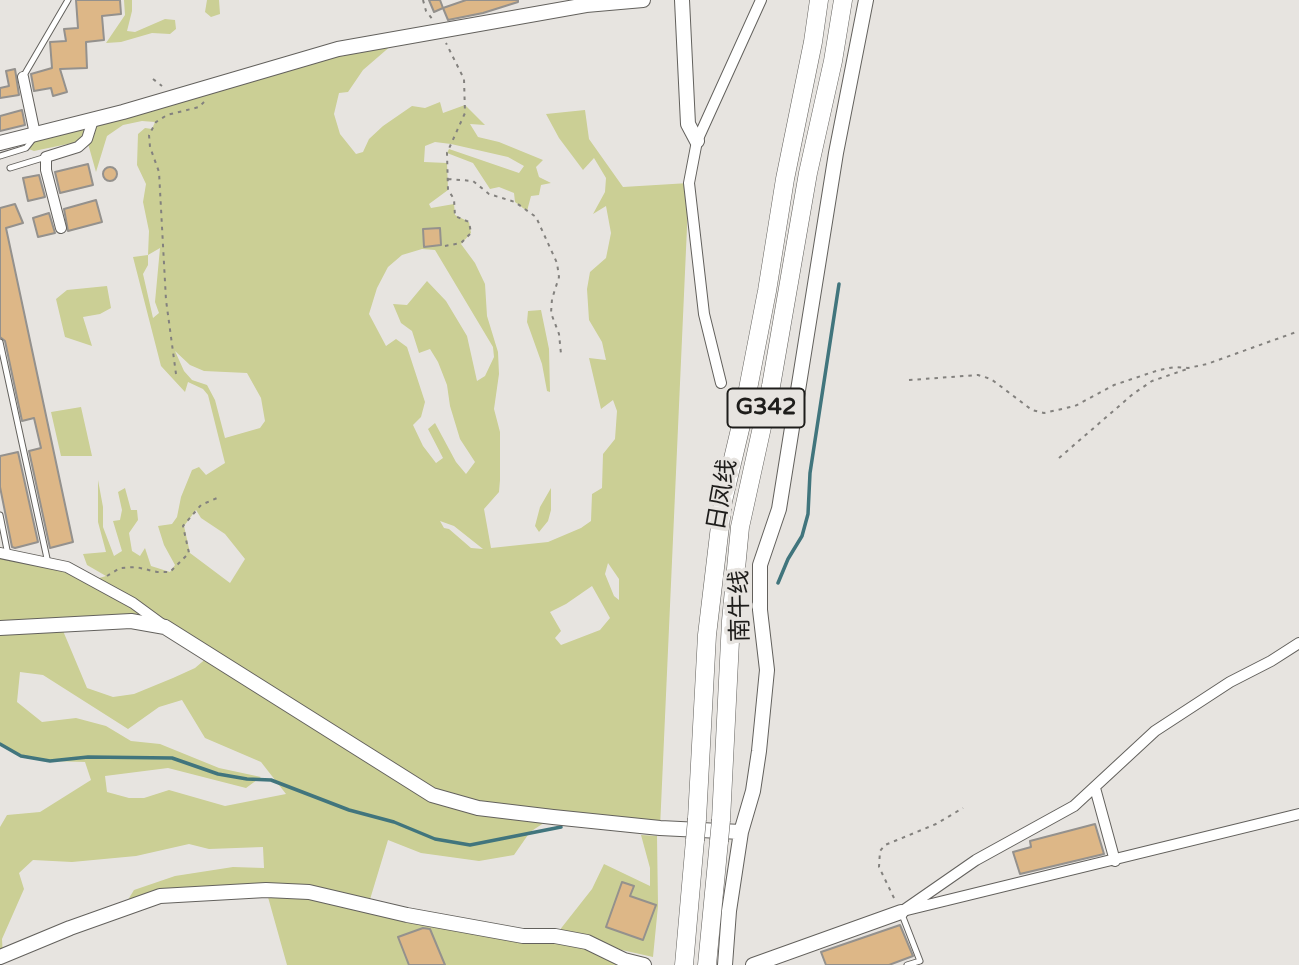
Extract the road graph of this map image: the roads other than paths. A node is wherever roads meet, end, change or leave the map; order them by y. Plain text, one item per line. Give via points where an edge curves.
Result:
1 (68, 0) edge
2 (643, 0) edge
3 (682, 0) edge
4 (761, 0) edge
5 (819, 0) edge
6 (843, 0) edge
7 (866, 0) edge
8 (23, 77) joint
9 (93, 120) junction
10 (36, 134) junction
11 (697, 141) junction
12 (0, 143) edge
13 (0, 156) edge
14 (46, 157) junction
15 (10, 168) dead end
16 (61, 228) dead end
17 (0, 342) edge
18 (721, 383) dead end
19 (0, 515) edge
20 (4, 554) edge
21 (48, 563) junction
22 (165, 627) junction
23 (0, 628) edge
24 (1299, 643) edge
25 (1095, 788) junction
26 (1299, 814) edge
27 (741, 832) junction
28 (1115, 861) junction
29 (901, 912) junction
30 (0, 957) edge
31 (644, 965) edge
32 (684, 965) edge
33 (707, 965) edge
34 (724, 965) edge
35 (753, 965) edge
36 (907, 965) edge

1 - 8 lane
2 - 9 street via 586,5 338,49
3 - 11 street via 688,124
4 - 11 street
5 - 32 highway, 日凤线 / G342, bridge via 767,291 723,501 707,635
6 - 33 highway, 日凤线 / G342, bridge via 740,527
7 - 27 street, 南牛线 via 836,153 779,509 760,565 767,670 760,751
8 - 10 street
9 - 10 street
9 - 14 street via 87,139 78,147
10 - 12 street
10 - 13 lane via 26,148
11 - 18 street via 689,183 704,314
14 - 15 lane
14 - 16 street
17 - 21 lane
19 - 20 lane
20 - 21 street
21 - 22 street via 93,580
22 - 23 street via 131,621
22 - 27 street via 432,796 478,808 553,817
24 - 25 street via 1155,731
25 - 28 street
25 - 29 street via 1074,806 976,860
26 - 28 street
27 - 34 street, 南牛线
28 - 29 street
29 - 35 street
29 - 36 lane via 920,961
30 - 31 street via 160,896 266,890 309,892 523,936 587,942

